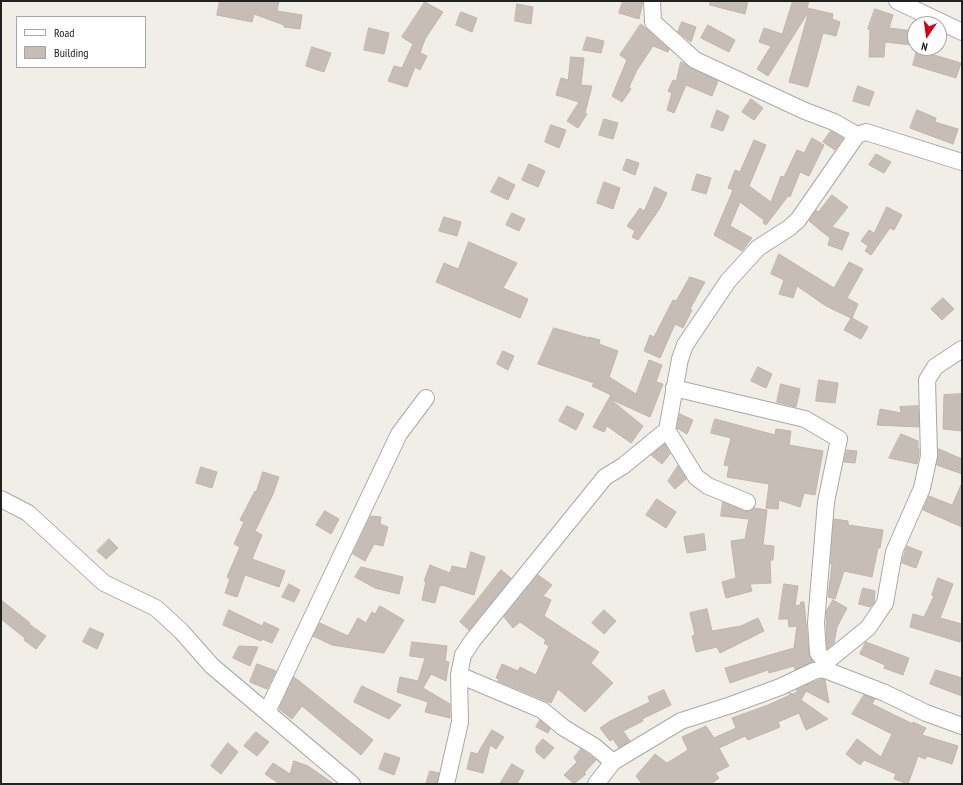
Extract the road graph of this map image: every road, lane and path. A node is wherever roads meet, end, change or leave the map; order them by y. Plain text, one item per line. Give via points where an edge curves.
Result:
1 (652, 1) edge
2 (897, 1) edge
3 (962, 32) edge
4 (858, 135) junction
5 (962, 162) edge
6 (962, 349) edge
7 (674, 388) junction
8 (426, 398) dead end
9 (667, 430) junction
10 (1, 499) edge
11 (747, 502) dead end
12 (825, 666) junction
13 (459, 675) junction
14 (267, 712) junction
15 (962, 726) edge
16 (613, 762) junction
17 (352, 784) edge
18 (446, 784) edge
19 (596, 784) edge

1 - 4 street via 653,22 695,60
2 - 3 street
4 - 5 street via 866,132
4 - 7 street via 798,220 758,248 728,281 684,345
6 - 12 street via 935,367 927,380 929,456 922,488 894,552 885,603 868,628
7 - 9 street
7 - 12 street via 805,419 839,438 826,502 816,623 818,654
8 - 14 street via 399,434
9 - 11 street via 696,477 708,486
9 - 13 street via 623,466 604,477 473,640 463,655
10 - 14 street via 28,513 104,583 156,608 212,666
12 - 15 street via 926,713
12 - 16 street via 780,687 681,721
13 - 16 street via 542,710
13 - 18 street via 460,722
14 - 17 street
16 - 19 street

